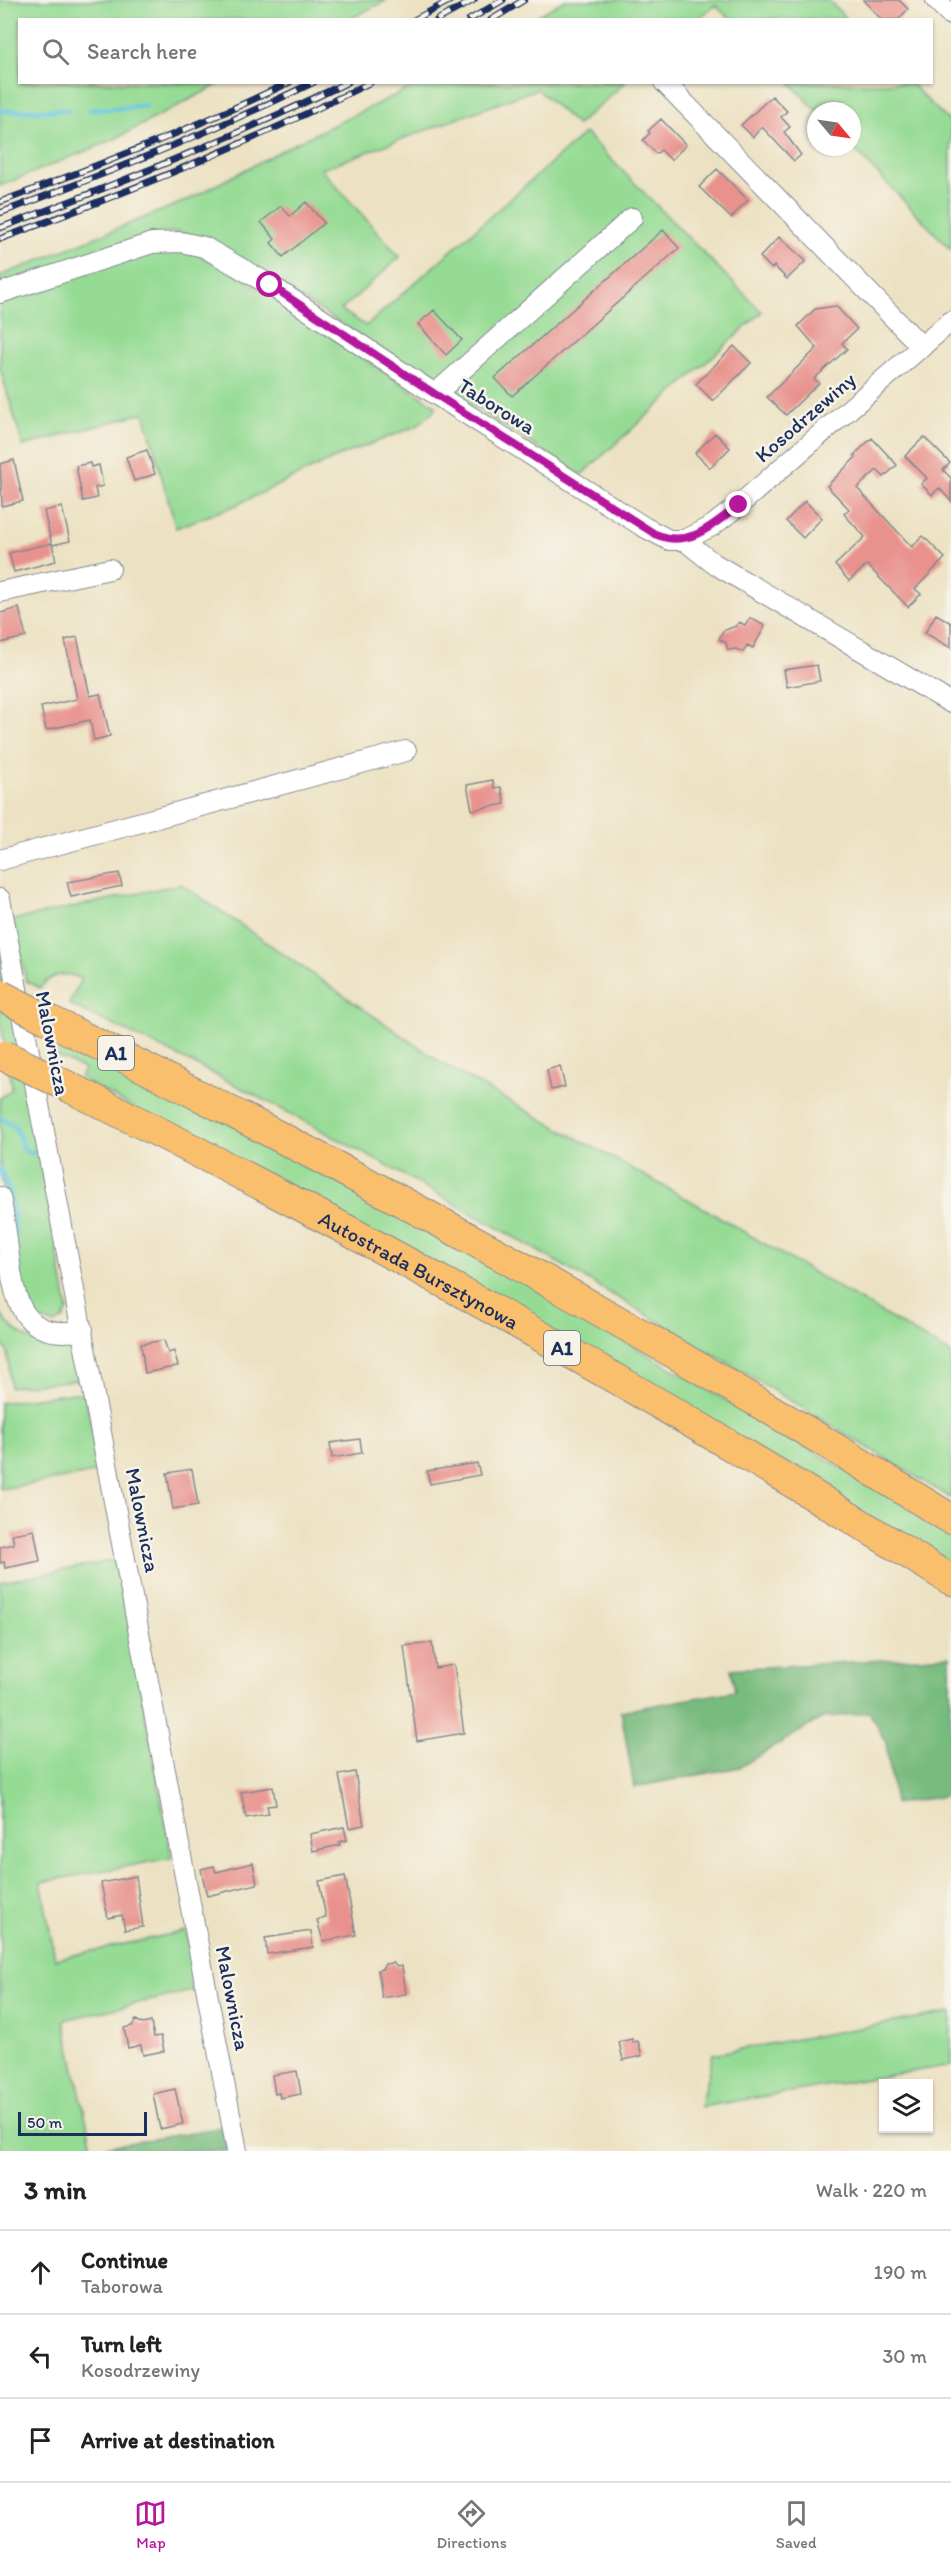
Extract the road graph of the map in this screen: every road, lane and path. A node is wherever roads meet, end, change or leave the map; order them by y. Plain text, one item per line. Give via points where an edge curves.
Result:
1 (936, 0) edge
2 (951, 15) edge
3 (666, 84) edge
4 (632, 218) dead end
5 (0, 293) edge
6 (951, 321) edge
7 (922, 347) junction
8 (435, 394) junction
9 (684, 540) junction
10 (110, 569) dead end
11 (0, 592) edge
12 (951, 703) edge
13 (406, 751) dead end
14 (0, 860) edge
15 (0, 899) edge
16 (0, 995) edge
17 (2, 1055) edge
18 (0, 1197) edge
19 (83, 1330) junction
20 (951, 1519) edge
21 (951, 1580) edge
22 (237, 2151) edge

1 - 2 street
3 - 7 street
4 - 8 street
5 - 8 street, Taborowa via 134,248 167,242 192,243 218,253 270,285
6 - 7 street, Kosodrzewiny
7 - 9 street, Kosodrzewiny via 739,505 712,526
8 - 9 street, Taborowa via 655,534 669,540
9 - 12 street, Taborowa via 712,563
10 - 11 street
13 - 14 street
15 - 19 street, Malownicza
16 - 20 highway, A1, bridge via 291,1142 525,1268
17 - 21 highway, Autostrada Bursztynowa / A1, bridge via 363,1238 493,1309 766,1467
18 - 19 street via 5,1296 13,1315 37,1332
19 - 22 street, Malownicza

